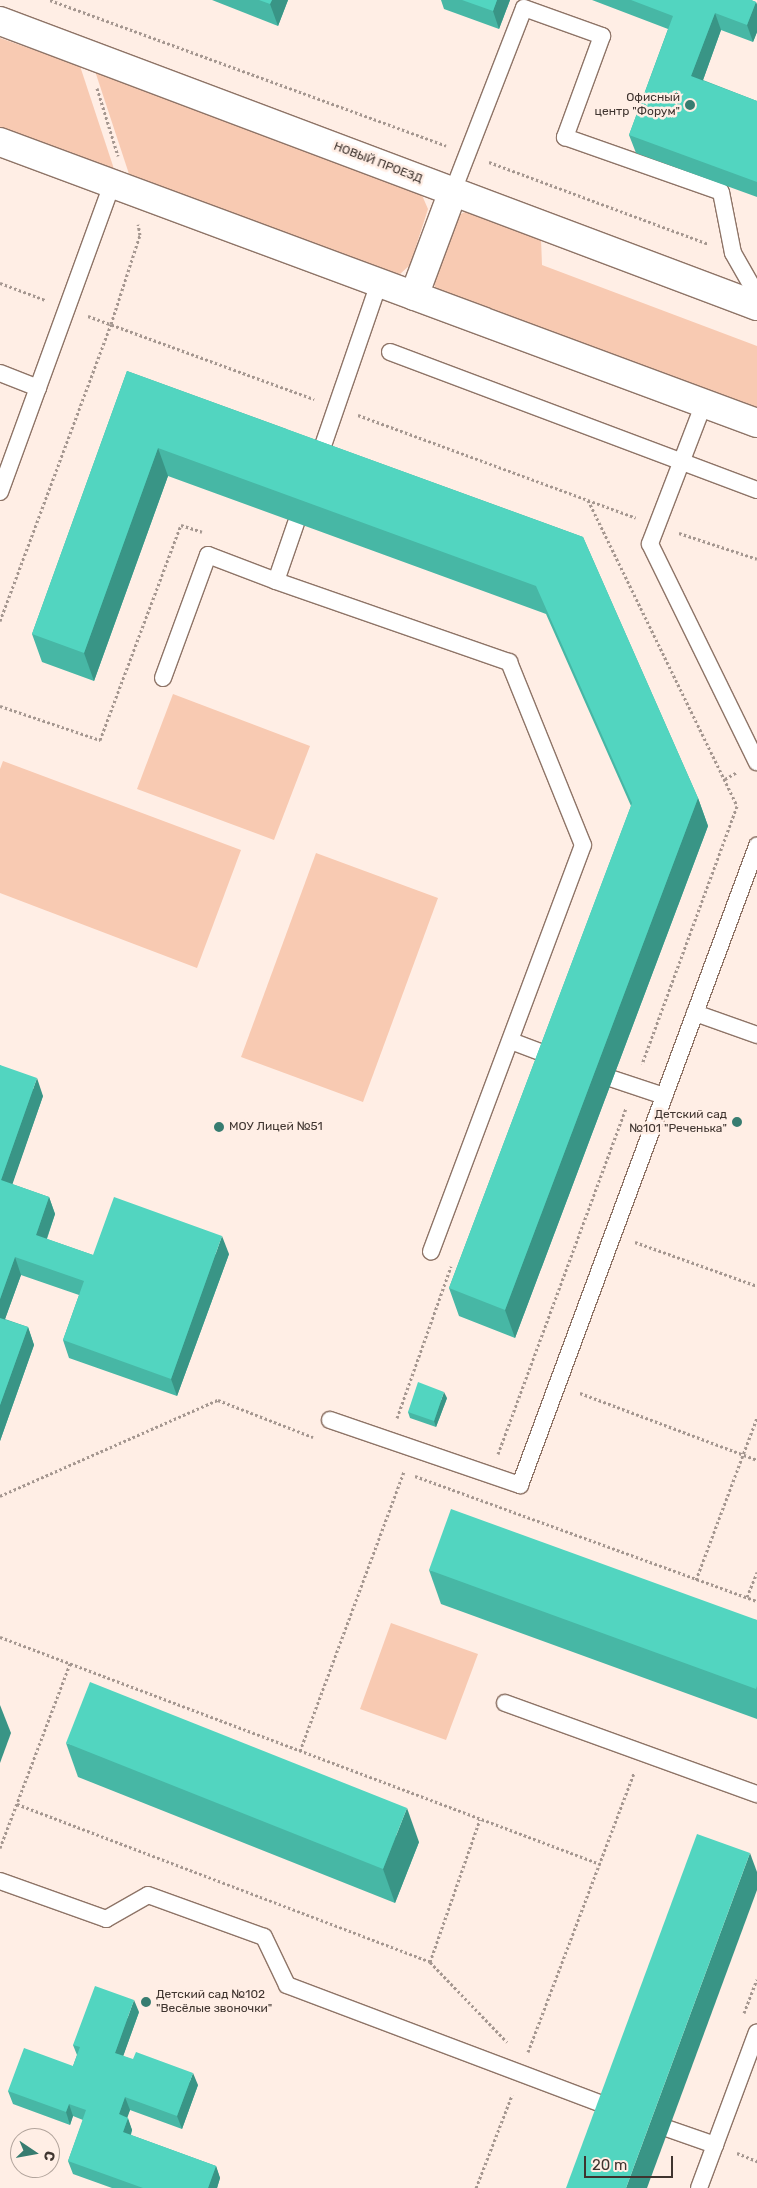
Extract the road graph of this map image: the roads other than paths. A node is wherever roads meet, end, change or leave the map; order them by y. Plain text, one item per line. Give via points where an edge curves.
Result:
1 (525, 4) edge
2 (0, 21) edge
3 (0, 142) edge
4 (112, 184) junction
5 (453, 191) junction
6 (379, 283) junction
7 (757, 295) edge
8 (414, 296) junction
9 (757, 306) edge
10 (390, 352) dead end
11 (0, 374) edge
12 (38, 388) junction
13 (704, 403) junction
14 (757, 423) edge
15 (681, 461) junction
16 (316, 464) edge
17 (757, 490) edge
18 (0, 492) edge
19 (296, 523) edge
20 (276, 581) junction
21 (163, 678) dead end
22 (757, 762) edge
23 (757, 846) edge
24 (695, 1013) junction
25 (757, 1034) edge
26 (511, 1041) junction
27 (556, 1058) edge
28 (613, 1078) dead end
29 (664, 1096) junction
30 (431, 1251) dead end
31 (330, 1420) dead end
32 (505, 1703) dead end
33 (757, 1794) edge
34 (0, 1880) edge
35 (757, 2032) edge
36 (616, 2109) edge
37 (669, 2129) dead end
38 (715, 2145) junction
39 (699, 2188) edge

1 - 5 lane
1 - 7 lane via 602,36 565,137 721,192 733,253
2 - 5 street, НОВЫЙ ПРОЕЗД
3 - 4 street
4 - 6 street
4 - 12 lane
5 - 8 street
5 - 9 street, НОВЫЙ ПРОЕЗД
6 - 8 street
6 - 16 lane
8 - 13 street
10 - 15 lane
11 - 12 lane
12 - 18 lane
13 - 14 street
13 - 15 lane
15 - 17 lane
15 - 22 lane via 650,544
19 - 20 lane
20 - 21 lane via 208,556
20 - 26 lane via 509,662 583,845
23 - 24 lane
24 - 25 lane
24 - 29 lane
26 - 27 lane
26 - 30 lane
28 - 29 lane
29 - 31 lane via 520,1485
32 - 33 lane
34 - 36 lane via 106,1919 148,1895 264,1937 287,1985 523,2067
35 - 38 lane
37 - 38 lane
38 - 39 lane

